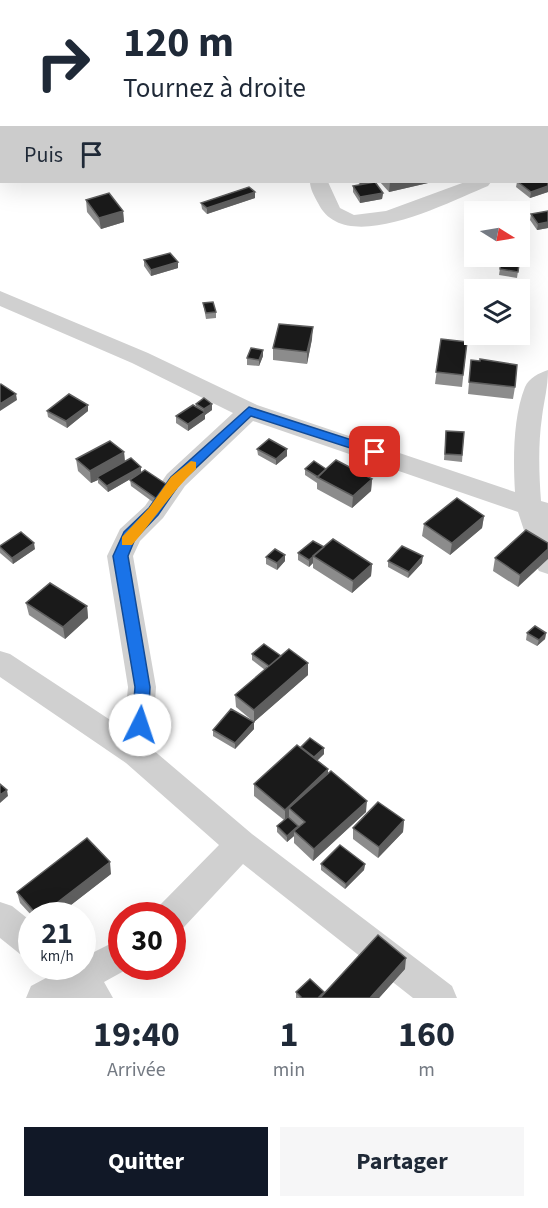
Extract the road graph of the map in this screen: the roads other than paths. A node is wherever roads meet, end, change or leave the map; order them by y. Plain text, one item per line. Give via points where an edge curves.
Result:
1 (319, 183) dead end
2 (479, 183) edge
3 (0, 298) edge
4 (548, 378) edge
5 (249, 411) junction
6 (538, 510) edge
7 (548, 564) edge
8 (0, 662) edge
9 (137, 754) junction
10 (241, 844) junction
11 (185, 902) edge
12 (0, 917) edge
13 (18, 932) edge
14 (108, 962) edge
15 (76, 981) edge
16 (43, 998) edge
17 (440, 998) edge

1 - 2 street via 333,213 354,222 390,216
3 - 5 street via 140,358
4 - 6 street via 537,387 527,456
5 - 6 street
5 - 9 street via 176,480 154,512 129,536 120,556 142,687
6 - 7 street
8 - 9 street
9 - 10 street
10 - 11 street
10 - 17 street
12 - 13 street
14 - 15 street
15 - 16 street

